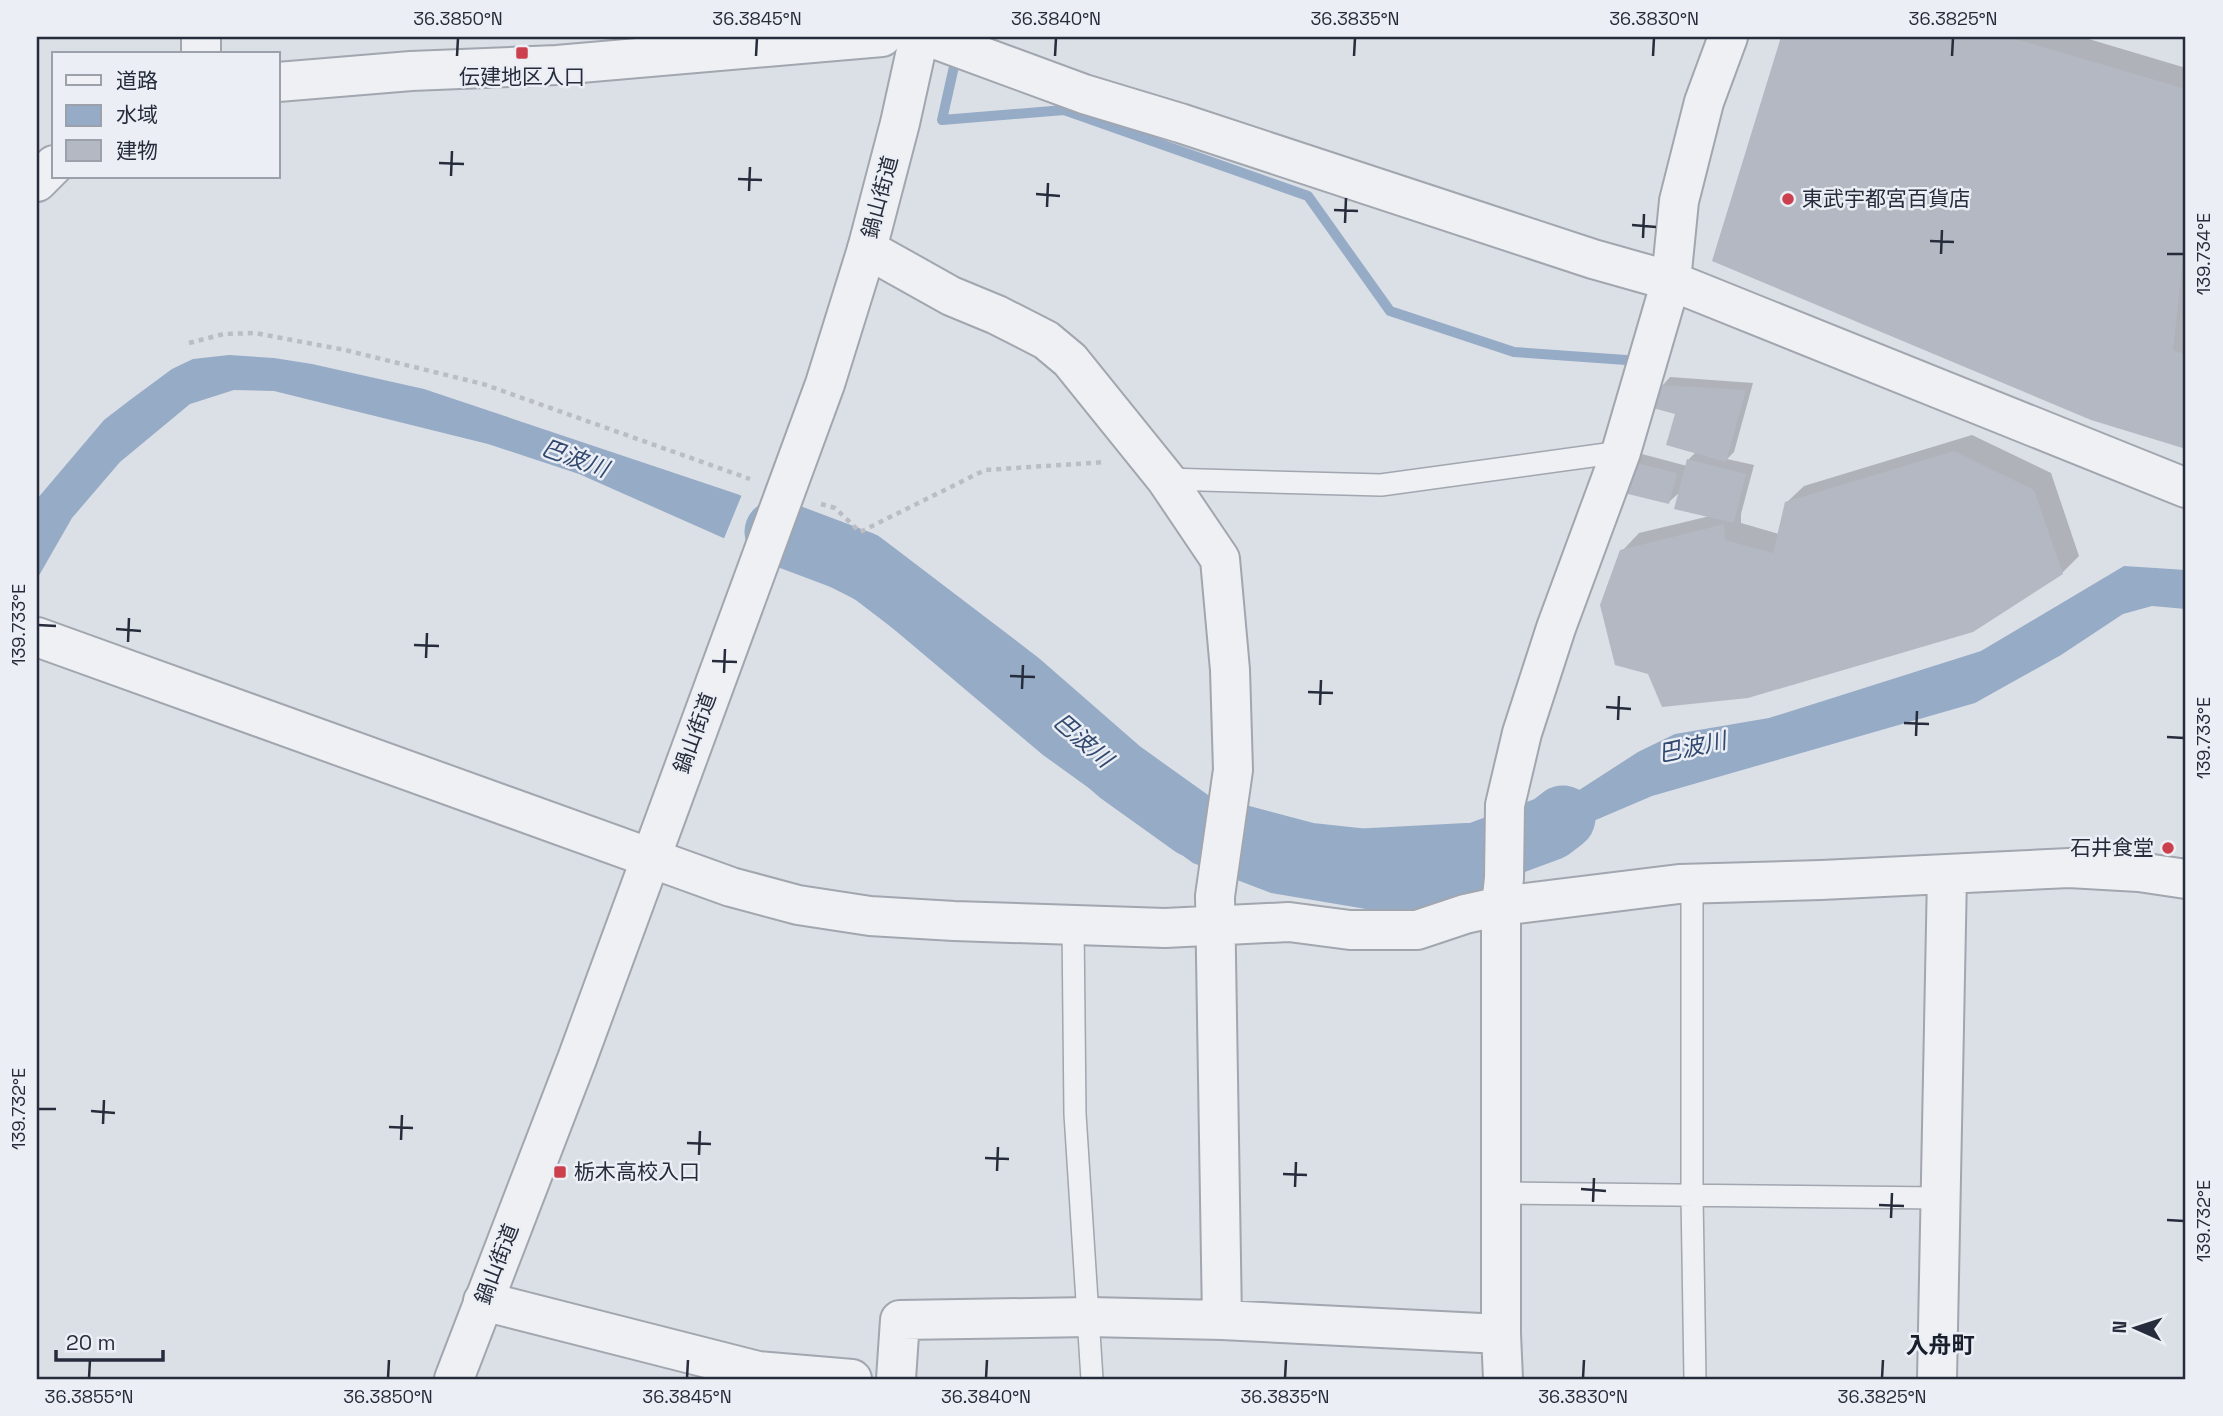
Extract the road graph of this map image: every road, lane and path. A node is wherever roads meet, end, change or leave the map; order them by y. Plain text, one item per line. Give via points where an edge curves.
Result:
1 (882, 37) edge
2 (919, 37) edge
3 (929, 37) edge
4 (1727, 37) edge
5 (280, 82) edge
6 (52, 167) edge
7 (37, 182) edge
8 (867, 249) junction
9 (1671, 281) junction
10 (190, 343) dead end
11 (1621, 452) junction
12 (1157, 469) junction
13 (2186, 488) edge
14 (785, 495) junction
15 (37, 639) edge
16 (650, 858) junction
17 (1947, 875) junction
18 (2186, 879) edge
19 (1692, 884) junction
20 (1503, 892) junction
21 (1216, 911) junction
22 (1073, 924) junction
23 (1500, 1193) junction
24 (1692, 1195) junction
25 (1940, 1198) junction
26 (483, 1301) junction
27 (1089, 1317) junction
28 (1222, 1320) junction
29 (1501, 1334) junction
30 (454, 1379) edge
31 (852, 1379) edge
32 (896, 1379) edge
33 (1092, 1379) edge
34 (1503, 1379) edge
35 (1695, 1379) edge
36 (1937, 1379) edge

1 - 5 street via 557,65
2 - 8 street, 鍋山街道
3 - 9 street via 1084,94
4 - 9 street via 1704,102 1679,201
6 - 7 street
8 - 12 street via 951,296 1046,340 1070,360
8 - 14 street, 鍋山街道
9 - 11 street
9 - 13 street
10 - 14 path via 224,334 255,333 483,384
11 - 12 lane via 1381,485
11 - 20 street via 1522,733 1505,805
12 - 14 path via 985,470 860,532 835,509
12 - 21 street via 1220,559 1233,769
14 - 16 street, 鍋山街道
15 - 16 street
16 - 22 street via 798,905 870,916
16 - 26 street, 鍋山街道
17 - 18 street via 2069,868
17 - 19 street
17 - 25 street
19 - 20 street
19 - 24 lane
20 - 21 street via 1465,914 1418,930 1350,930
20 - 23 street
21 - 22 street via 1165,928
21 - 28 street
22 - 27 lane via 1075,1114
23 - 24 lane
23 - 29 street
24 - 25 lane
24 - 35 lane
25 - 36 street
26 - 30 street, 鍋山街道
26 - 31 street via 758,1371
27 - 28 street
27 - 32 street via 900,1320
27 - 33 lane
28 - 29 street
29 - 34 street

